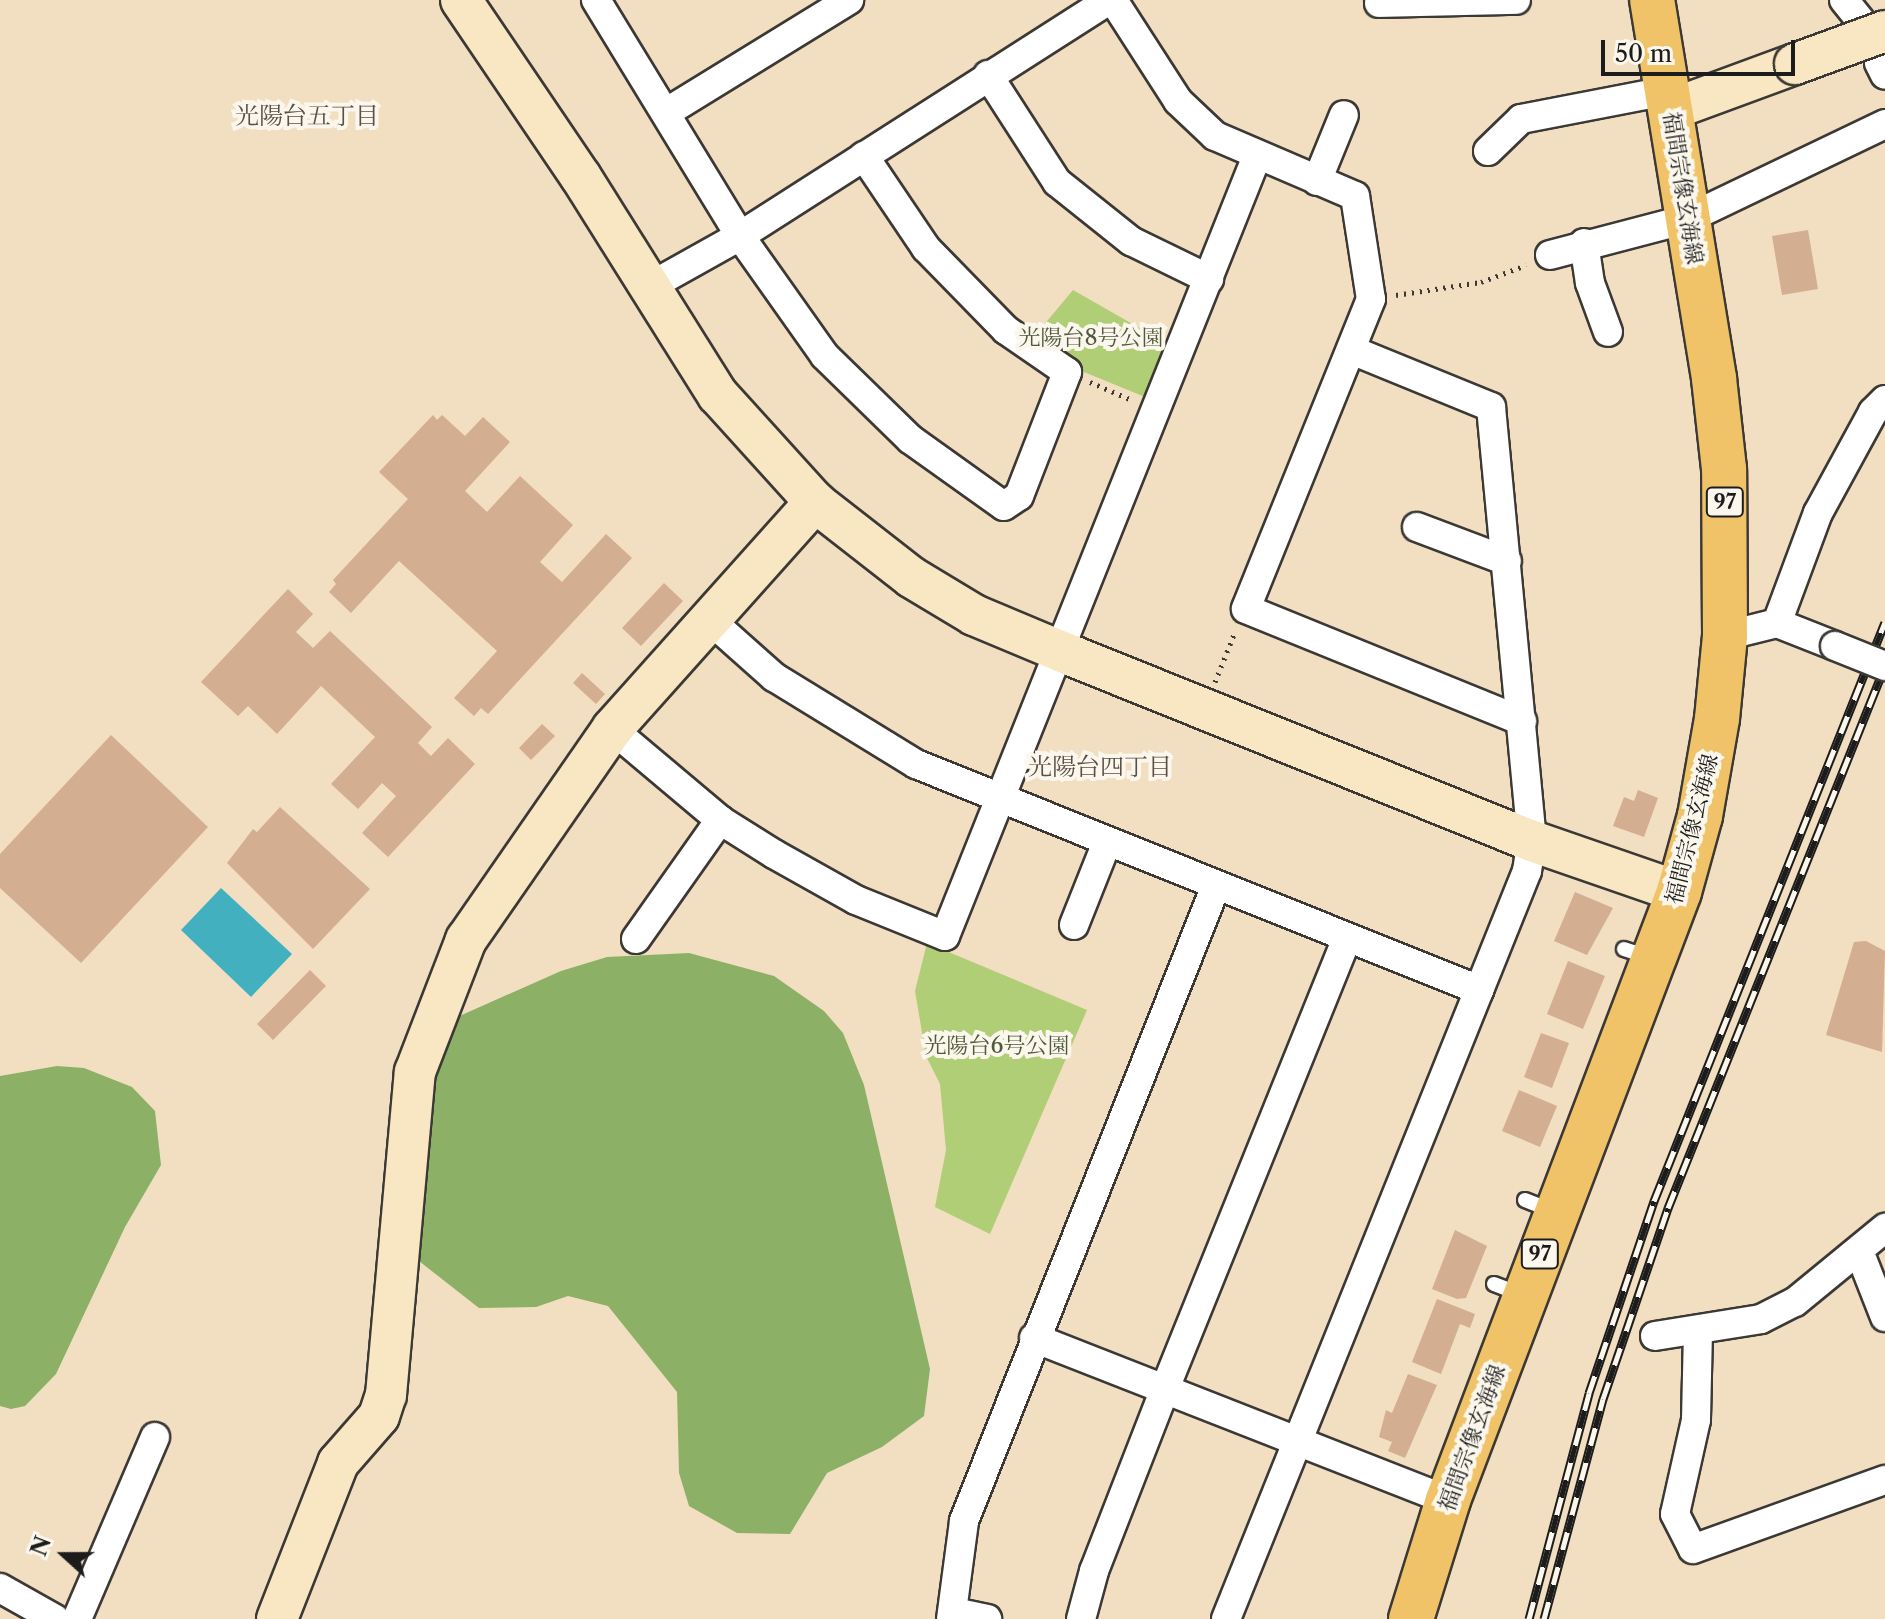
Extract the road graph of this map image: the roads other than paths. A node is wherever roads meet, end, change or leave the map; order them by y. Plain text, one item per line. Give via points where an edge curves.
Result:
1 (461, 0) edge
2 (596, 0) edge
3 (849, 0) edge
4 (1111, 0) edge
5 (1516, 0) edge
6 (1652, 0) edge
7 (1379, 3) dead end
8 (1871, 38) edge
9 (988, 75) junction
10 (1668, 100) junction
11 (667, 112) junction
12 (1344, 115) dead end
13 (1885, 124) edge
14 (1488, 151) dead end
15 (864, 156) junction
16 (1257, 156) junction
17 (1317, 181) junction
18 (1687, 219) junction
19 (740, 236) junction
20 (1584, 243) junction
21 (1550, 255) road end
22 (1209, 279) junction
23 (647, 288) junction
24 (1608, 332) dead end
25 (1351, 350) junction
26 (1885, 400) edge
27 (815, 502) junction
28 (1417, 527) dead end
29 (1507, 561) junction
30 (710, 620) junction
31 (1777, 623) junction
32 (1725, 636) junction
33 (1060, 651) junction
34 (1885, 666) edge
35 (1522, 721) junction
36 (612, 729) junction
37 (998, 799) junction
38 (720, 820) junction
39 (1532, 841) junction
40 (1107, 842) junction
41 (1215, 888) junction
42 (1679, 892) junction
43 (1074, 925) dead end
44 (636, 939) dead end
45 (1347, 939) junction
46 (1479, 990) junction
47 (1885, 1228) edge
48 (1859, 1251) junction
49 (1885, 1317) edge
50 (1698, 1331) junction
51 (1655, 1336) dead end
52 (1034, 1338) junction
53 (1164, 1391) junction
54 (155, 1437) dead end
55 (1296, 1440) junction
56 (1885, 1480) edge
57 (1448, 1500) junction
58 (0, 1588) edge
59 (953, 1615) edge
60 (55, 1619) edge
61 (77, 1619) edge
62 (277, 1619) edge
63 (987, 1619) edge
64 (1081, 1619) edge
65 (1226, 1619) edge
66 (1411, 1619) edge

1 - 23 street via 573,164
2 - 11 street
3 - 11 street
4 - 9 street
4 - 16 street via 1178,101 1215,136
5 - 7 street
6 - 10 main road, 福間宗像玄海線 / 97
8 - 10 street, bridge
9 - 15 street
9 - 22 street via 1057,182 1131,241
10 - 14 street via 1521,119
10 - 18 main road, 福間宗像玄海線 / 97
11 - 19 street
12 - 17 street
13 - 18 street
15 - 19 street
15 - 19 street via 926,248 1006,330 1067,372 1019,496 1004,506 910,439 825,356
16 - 17 street
16 - 22 street
17 - 25 street via 1355,196 1371,299
18 - 20 street
18 - 32 main road, 福間宗像玄海線 / 97 via 1724,469
19 - 23 street
20 - 21 street
20 - 24 street via 1590,283
22 - 33 street
23 - 27 street via 718,395
25 - 29 street via 1491,407
25 - 35 street via 1246,609
26 - 31 street via 1873,412 1818,513
27 - 30 street
27 - 33 street via 911,577 974,615
28 - 29 street
29 - 35 street
30 - 36 street
30 - 37 street via 774,677 836,720 916,764
31 - 32 street
31 - 34 street, bridge
32 - 42 main road, 福間宗像玄海線 / 97 via 1702,802
33 - 37 street
33 - 39 street
35 - 39 street
36 - 38 street
36 - 62 street via 466,940 436,1007 415,1072 386,1395 379,1416 338,1463
37 - 38 street via 945,936 856,900
37 - 40 street
38 - 44 street
39 - 42 street
39 - 46 street via 1527,871
40 - 41 street
40 - 43 street
41 - 45 street
41 - 52 street
42 - 57 main road, 福間宗像玄海線 / 97 via 1639,954 1540,1206 1509,1290
45 - 46 street
45 - 53 street
46 - 55 street
47 - 48 street
48 - 49 street
48 - 50 street via 1795,1302 1761,1319
50 - 51 street
50 - 56 street via 1696,1420 1675,1514 1693,1549
52 - 53 street
52 - 59 street via 964,1521
53 - 55 street
53 - 64 street via 1094,1571
54 - 61 street
55 - 57 street
55 - 65 street
57 - 66 main road, 福間宗像玄海線 / 97
58 - 60 street
59 - 63 street

